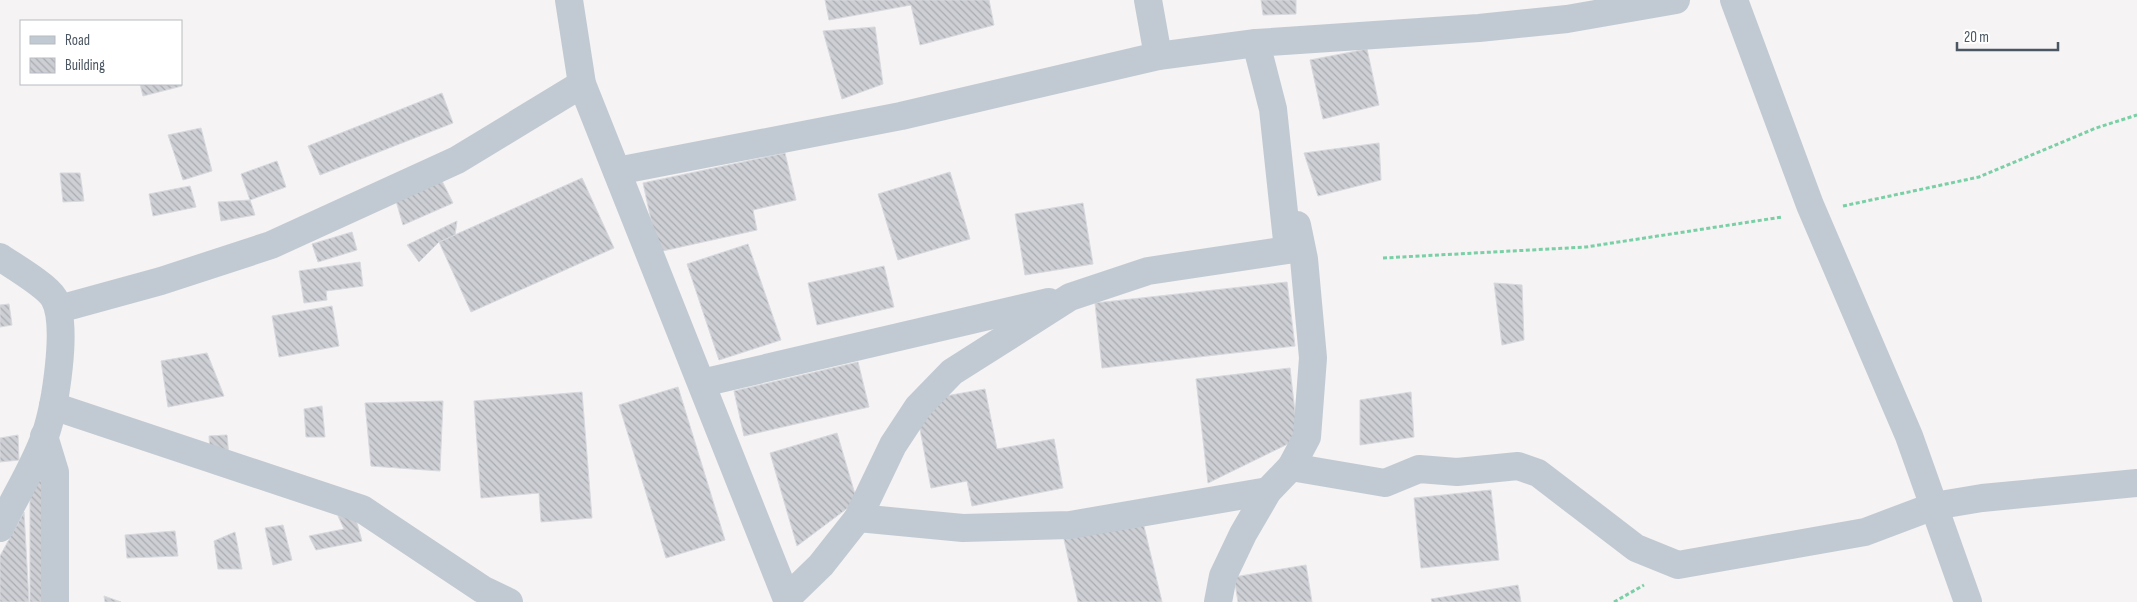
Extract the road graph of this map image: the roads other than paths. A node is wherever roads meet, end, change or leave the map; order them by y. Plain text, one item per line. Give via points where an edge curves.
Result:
1 (569, 0) edge
2 (1148, 0) edge
3 (1676, 0) edge
4 (1734, 0) edge
5 (1256, 43) junction
6 (1158, 56) junction
7 (582, 84) junction
8 (1273, 109) junction
9 (616, 171) junction
10 (0, 256) edge
11 (1304, 259) junction
12 (1070, 297) junction
13 (59, 309) junction
14 (702, 383) junction
15 (53, 406) junction
16 (44, 436) junction
17 (1291, 467) junction
18 (2137, 483) edge
19 (1268, 490) junction
20 (1934, 506) junction
21 (858, 518) junction
22 (0, 528) edge
23 (788, 600) edge
24 (56, 602) edge
25 (509, 602) edge
26 (1218, 602) edge
27 (1968, 602) edge

1 - 7 street
2 - 6 street
3 - 5 street via 1567,19 1489,27
4 - 20 street via 1813,212 1909,436
5 - 6 street
5 - 8 street
6 - 9 street via 901,116
7 - 9 street
7 - 13 street via 457,160 271,245 161,281
8 - 11 street
8 - 12 street via 1288,250 1148,271
9 - 14 street
10 - 13 street via 53,296
11 - 12 street
11 - 17 street via 1313,358 1307,437
12 - 14 street
12 - 21 street via 952,372 918,407 893,445
13 - 15 street via 61,334
14 - 23 street
15 - 16 street
15 - 25 street via 362,509 482,589
16 - 22 street
16 - 24 street via 56,472
17 - 19 street
17 - 20 street via 1385,483 1419,469 1457,472 1518,466 1538,473 1636,548 1678,565 1864,532
18 - 20 street
19 - 21 street via 1070,525 963,528
19 - 26 street via 1223,576
20 - 27 street
21 - 23 street

